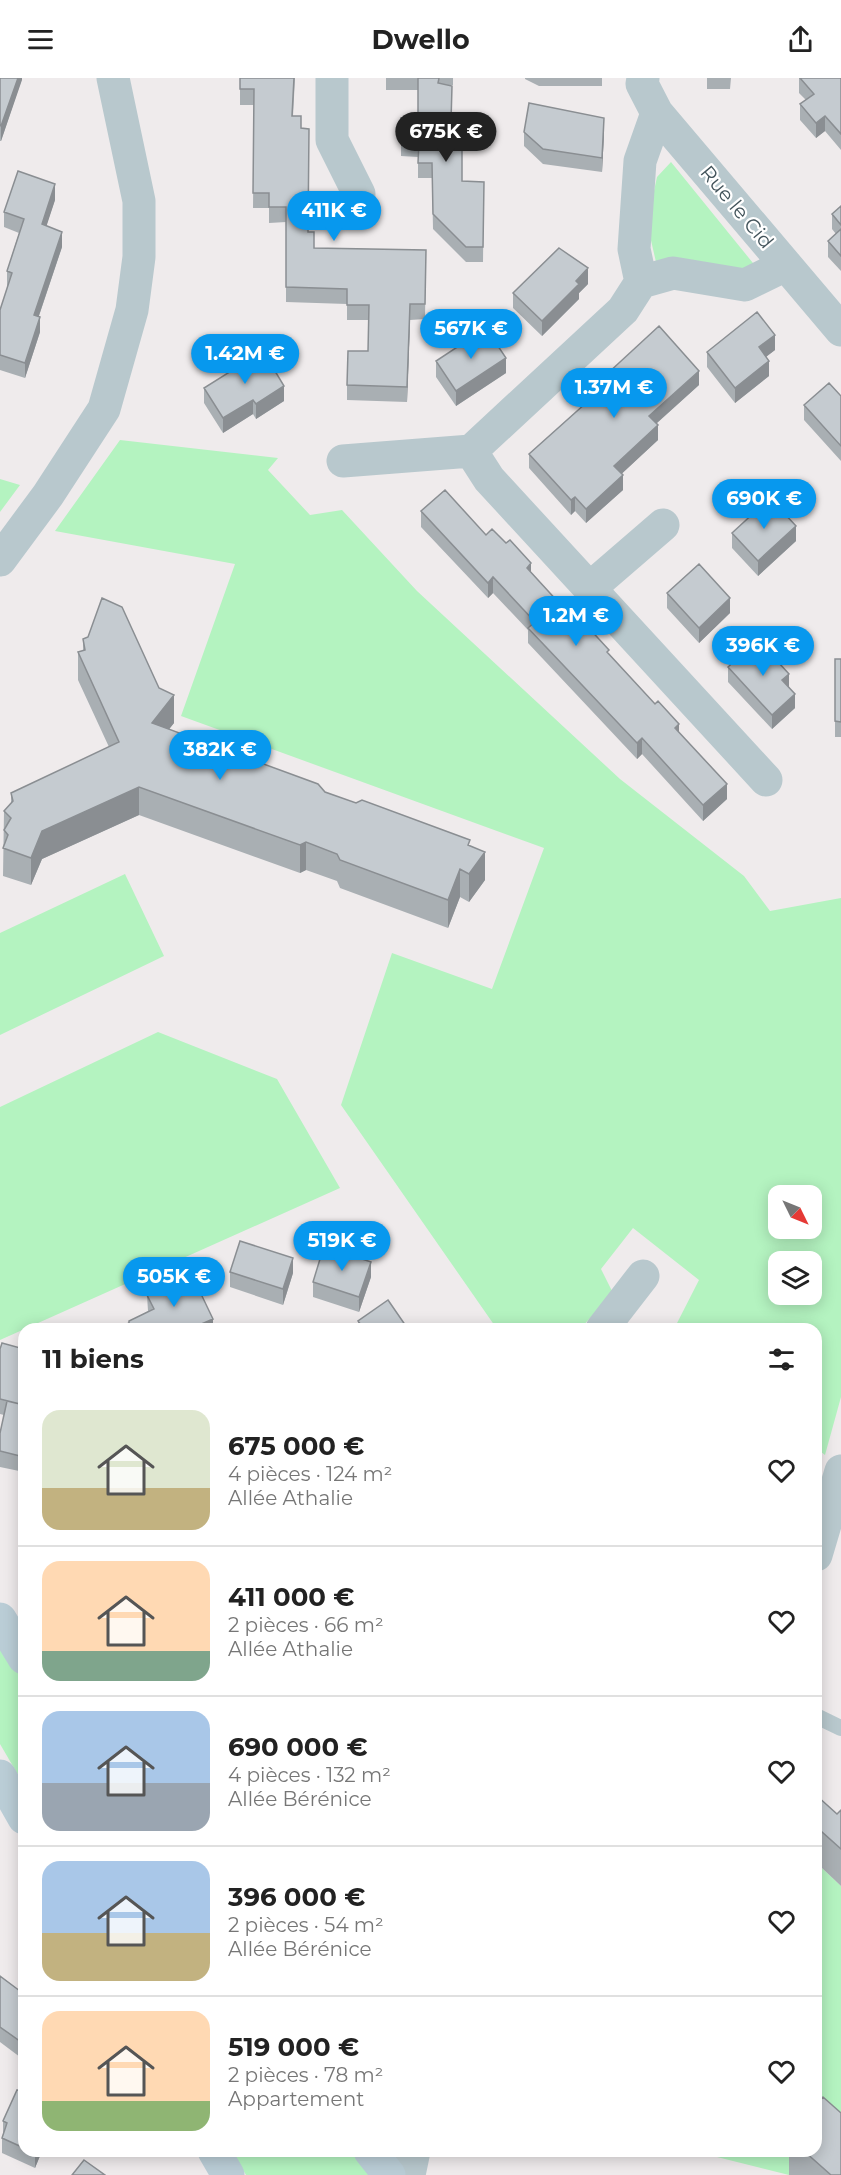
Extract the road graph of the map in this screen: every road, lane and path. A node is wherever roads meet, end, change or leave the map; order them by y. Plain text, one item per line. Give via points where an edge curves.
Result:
1 (113, 78) edge
2 (332, 78) edge
3 (643, 78) edge
4 (657, 113) junction
5 (359, 194) dead end
6 (786, 265) junction
7 (641, 282) junction
8 (841, 330) edge
9 (471, 452) junction
10 (343, 461) dead end
11 (663, 525) dead end
12 (0, 560) edge
13 (590, 588) junction
14 (766, 780) dead end
15 (643, 1276) dead end
16 (607, 1323) edge
17 (841, 1471) edge
18 (822, 1535) edge
19 (0, 1619) edge
20 (18, 1648) edge
21 (822, 1719) edge
22 (841, 1728) edge
23 (0, 1776) edge
24 (18, 1808) edge
25 (218, 2157) edge
26 (375, 2157) edge
27 (413, 2157) edge
28 (228, 2175) edge
29 (389, 2175) edge
30 (409, 2175) edge

1 - 12 street via 139,201 139,257 132,309 104,409
2 - 5 street via 332,140
3 - 4 street, Rue le Cid via 642,84
4 - 6 street, Rue le Cid
4 - 7 street via 640,161 634,249
6 - 7 street via 745,285 673,273
6 - 8 street, Rue le Cid
7 - 9 street via 623,310
9 - 10 street
9 - 13 street via 489,478
11 - 13 street
13 - 14 street
15 - 16 street
17 - 18 street
19 - 20 main road
21 - 22 lane
23 - 24 main road
25 - 28 main road
26 - 29 main road
27 - 30 street

